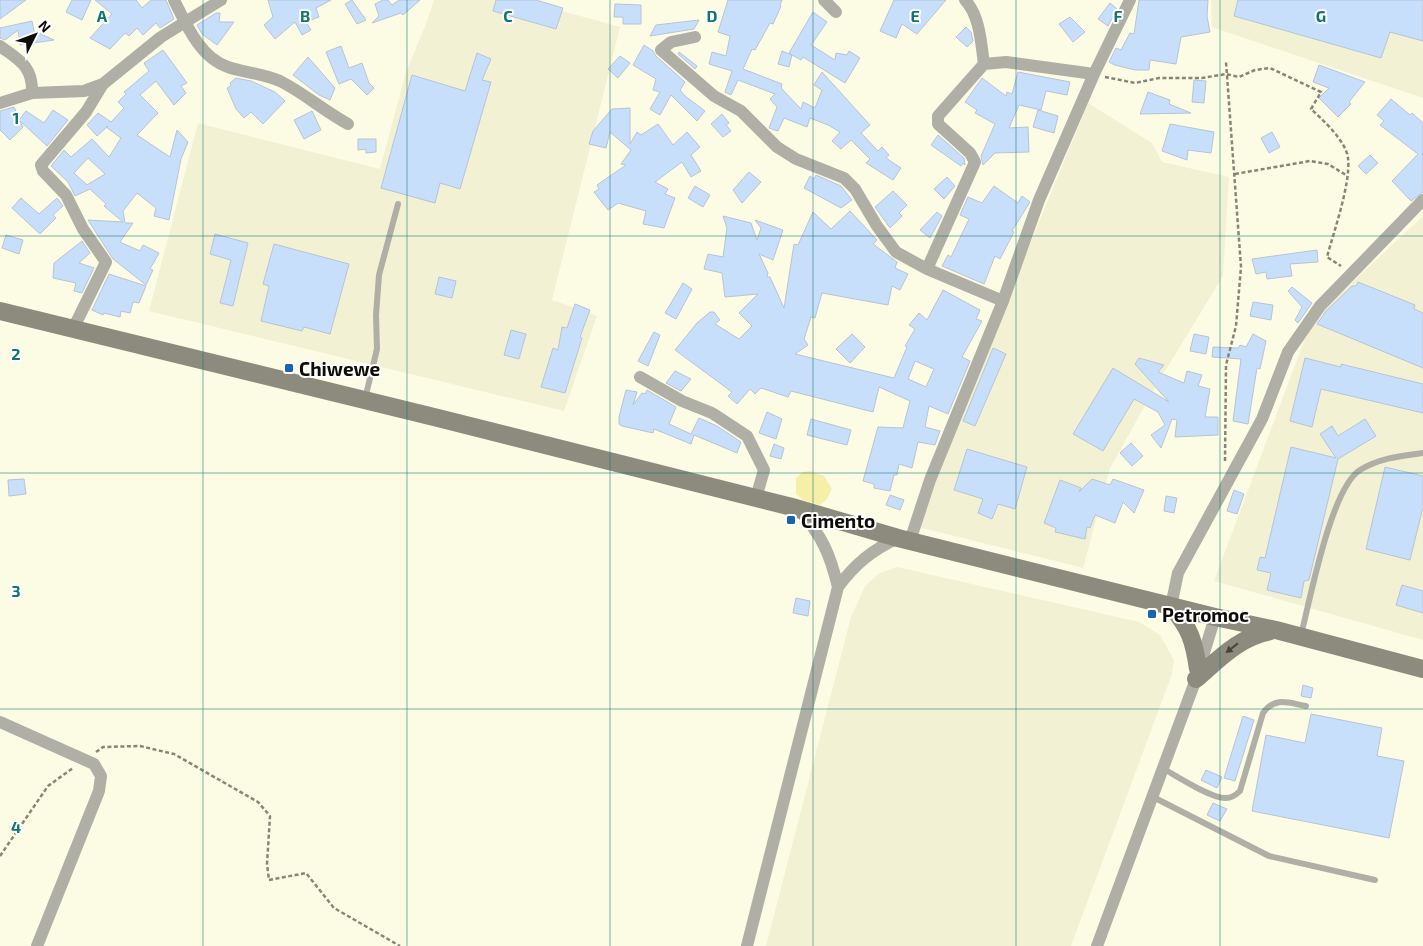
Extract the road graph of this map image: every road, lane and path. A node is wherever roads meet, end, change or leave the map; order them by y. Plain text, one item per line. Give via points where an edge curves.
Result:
1 (174, 0) edge
2 (221, 0) edge
3 (824, 0) edge
4 (965, 0) edge
5 (1130, 0) edge
6 (836, 12) dead end
7 (184, 22) junction
8 (695, 37) dead end
9 (0, 46) edge
10 (1226, 62) dead end
11 (984, 64) junction
12 (1094, 74) junction
13 (1226, 74) junction
14 (103, 84) junction
15 (32, 93) junction
16 (0, 103) edge
17 (348, 124) dead end
18 (1235, 174) junction
19 (1347, 175) junction
20 (1423, 200) edge
21 (398, 204) dead end
22 (927, 269) junction
23 (1352, 272) junction
24 (1003, 301) junction
25 (0, 311) edge
26 (73, 329) junction
27 (640, 377) dead end
28 (365, 400) junction
29 (1423, 453) edge
30 (1224, 488) junction
31 (756, 498) junction
32 (800, 511) junction
33 (904, 539) junction
34 (838, 587) junction
35 (1171, 606) junction
36 (1215, 618) junction
37 (1276, 630) junction
38 (1301, 636) junction
39 (1423, 668) edge
40 (1197, 674) junction
41 (1306, 706) dead end
42 (0, 722) edge
43 (95, 753) dead end
44 (80, 764) dead end
45 (1164, 770) junction
46 (1154, 796) junction
47 (0, 856) edge
48 (1375, 880) dead end
49 (37, 946) edge
50 (400, 946) edge
51 (747, 946) edge
52 (1097, 946) edge

1 - 7 street
2 - 7 street
3 - 6 street
4 - 11 street via 978,24
5 - 12 street
7 - 14 street
7 - 17 street via 204,51 226,67 271,77
8 - 22 street via 671,42 661,50 714,96 741,111 777,147 796,159 844,178 855,189 896,252
9 - 15 street via 29,70
10 - 13 path
11 - 12 street via 1006,62
11 - 22 street via 938,116 938,124 970,153 975,162
12 - 13 path via 1135,83 1159,78 1202,78
12 - 24 street via 1039,200
13 - 18 path
13 - 19 path via 1239,77 1270,68 1321,92 1311,109 1330,127 1348,157
14 - 15 street via 84,91
14 - 26 street via 86,112 41,165 66,195 83,229 106,262
15 - 16 street
18 - 19 path via 1310,161 1328,164
18 - 30 path via 1241,267 1236,326 1226,365
19 - 23 path via 1327,257
20 - 23 street
21 - 28 lane via 379,275 377,349
22 - 24 street
23 - 30 street via 1320,306 1288,352 1262,419
24 - 33 street
25 - 26 main road
26 - 28 main road
27 - 31 street via 682,401 712,413 747,436 764,470
28 - 31 main road
29 - 38 lane via 1383,459 1358,471 1344,490 1326,536
30 - 35 street via 1178,573
31 - 32 main road
32 - 33 main road
32 - 34 street via 822,539 832,559
33 - 34 street via 866,556 853,566
33 - 35 main road
34 - 51 street
35 - 36 main road
35 - 40 main road via 1186,624 1194,643
36 - 37 main road
36 - 40 street
37 - 38 main road
37 -> 40 main road via 1254,634 1239,642
38 - 39 main road
40 - 45 street
41 - 45 lane via 1280,701 1268,706 1263,713 1240,791 1233,797 1224,799 1211,794
42 - 49 street via 94,764 101,776 99,791
43 - 50 path via 103,747 140,746 174,754 258,802 270,816 269,880 306,873 334,908
44 - 47 path via 48,786
45 - 46 street
46 - 48 lane via 1269,856
46 - 52 street

